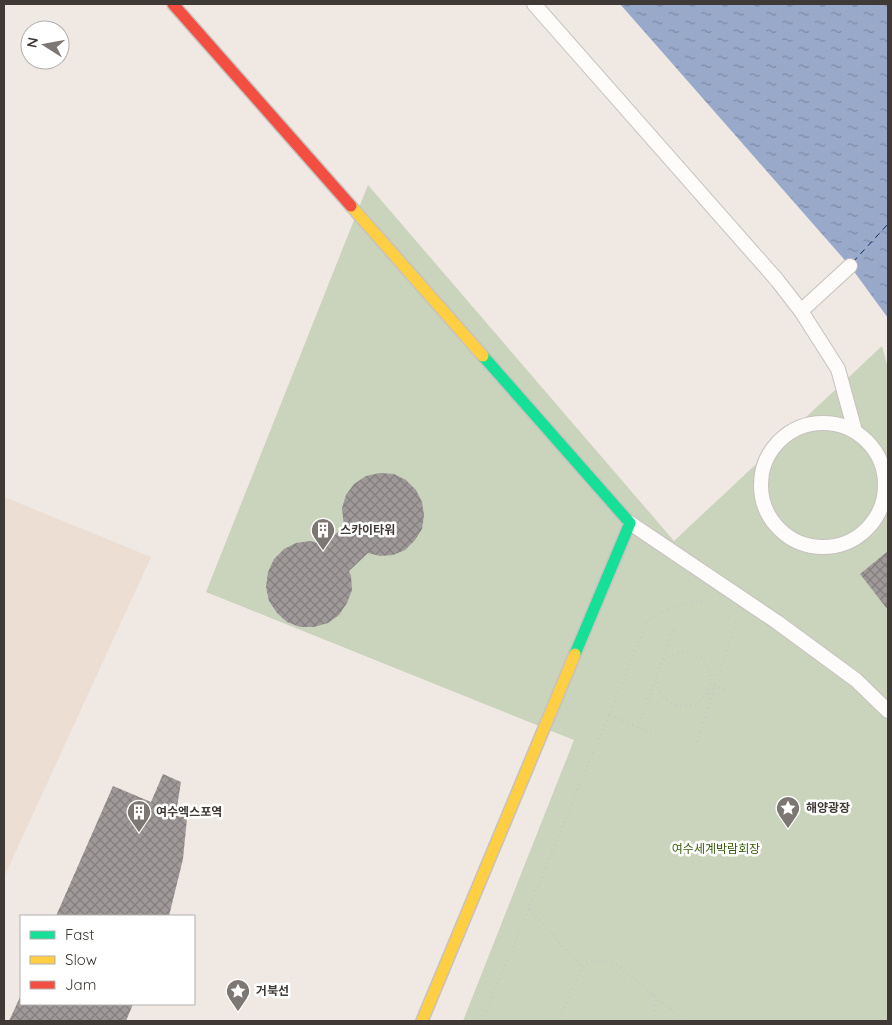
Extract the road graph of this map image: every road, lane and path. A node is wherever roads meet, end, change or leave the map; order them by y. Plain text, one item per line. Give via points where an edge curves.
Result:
1 (172, 4) edge
2 (534, 4) edge
3 (850, 266) dead end
4 (801, 311) junction
5 (855, 431) junction
6 (630, 523) junction
7 (710, 605) dead end
8 (729, 616) dead end
9 (674, 628) dead end
10 (659, 669) junction
11 (713, 685) junction
12 (726, 690) dead end
13 (888, 711) edge
14 (609, 715) junction
15 (638, 728) junction
16 (656, 735) dead end
17 (696, 742) dead end
18 (529, 910) junction
19 (582, 967) junction
20 (652, 995) junction
21 (422, 1021) edge
22 (482, 1021) edge
23 (558, 1021) edge
24 (654, 1021) edge
25 (684, 1021) edge

1 - 6 street
2 - 4 lane
3 - 4 lane
4 - 5 lane via 838,369
5 - 5 lane via 839,424 803,425 774,445 761,477 762,495 776,527 790,538 825,548 842,544 858,537 881,509 885,474 869,442
6 - 13 lane via 777,622 856,680
6 - 21 street
7 - 14 path via 686,603 650,619
8 - 11 path via 736,621
9 - 10 path
10 - 11 path via 671,655 689,652 704,660
10 - 11 path via 659,688 671,702 679,705 687,706 702,699
10 - 15 path
11 - 12 path
11 - 17 path
14 - 15 path
14 - 18 path
15 - 16 path
18 - 19 path
18 - 22 path
19 - 20 path via 597,960 612,963
19 - 23 path
20 - 24 path
20 - 25 path

